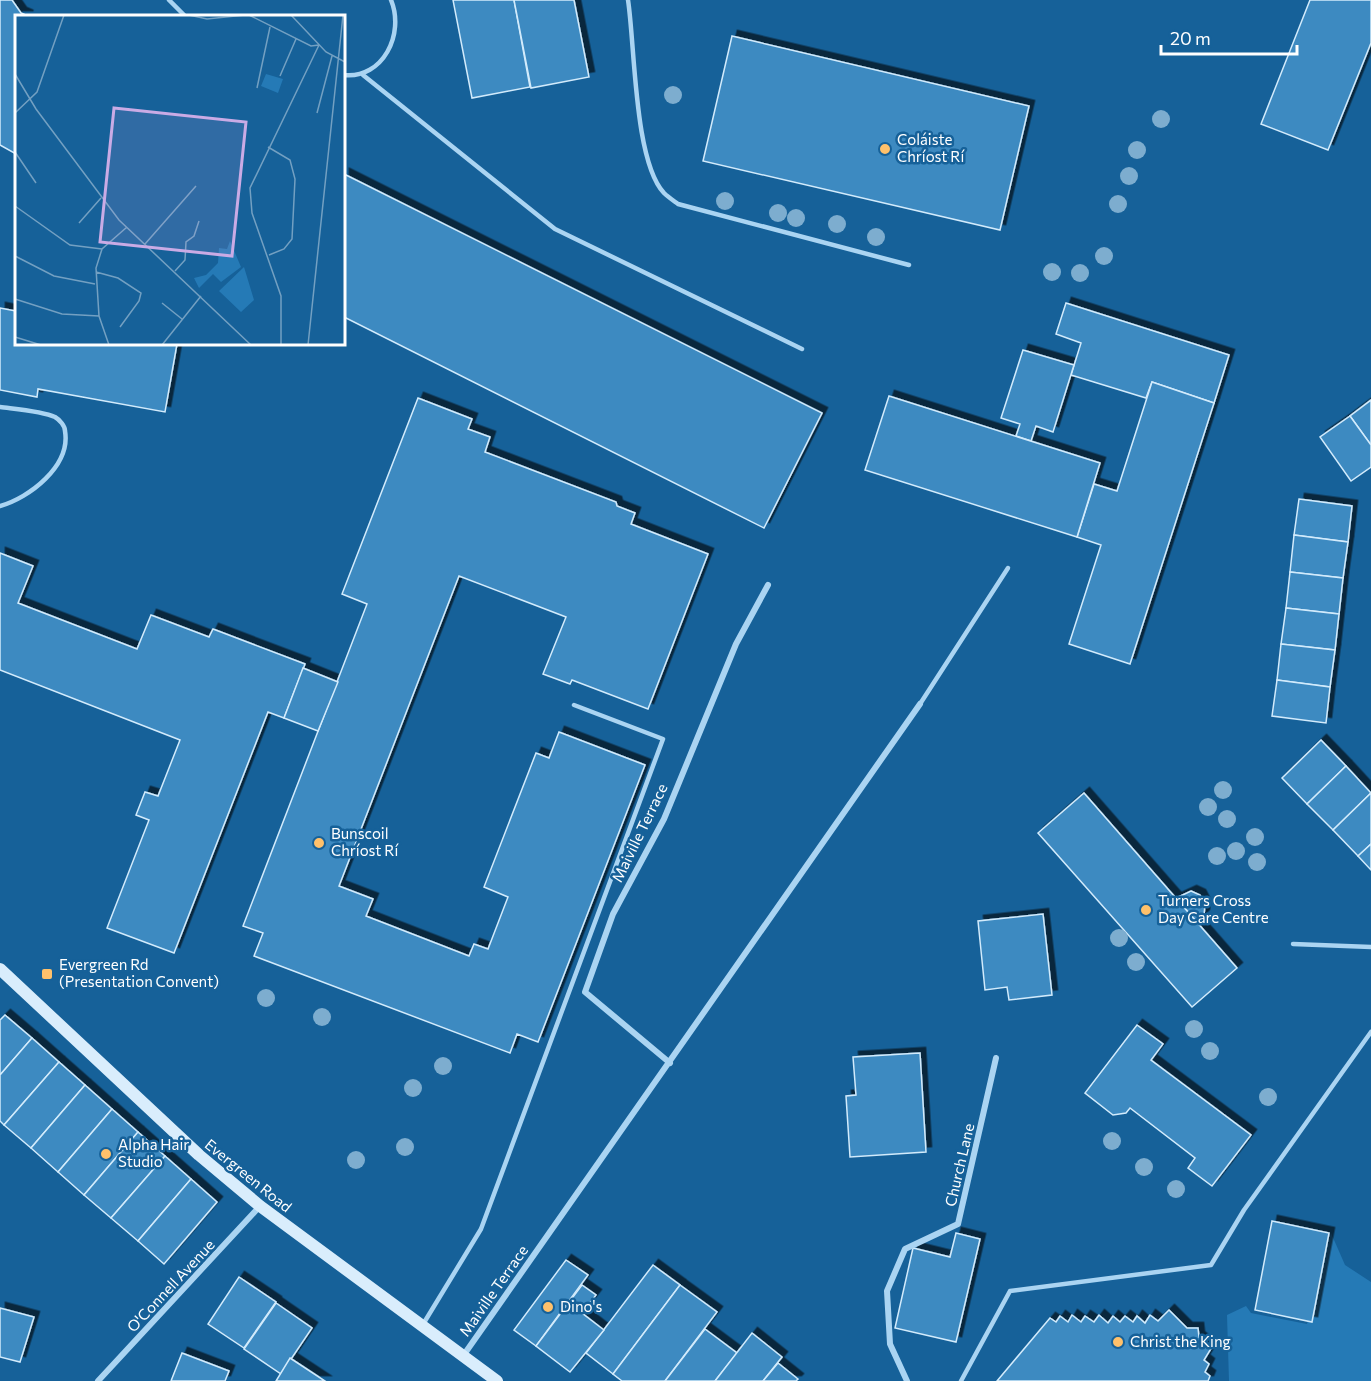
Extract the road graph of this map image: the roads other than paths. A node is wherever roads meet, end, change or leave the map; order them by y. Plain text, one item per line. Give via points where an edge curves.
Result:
1 (169, 0) edge
2 (391, 0) edge
3 (628, 0) edge
4 (184, 15) edge
5 (345, 75) edge
6 (363, 75) junction
7 (909, 265) dead end
8 (802, 348) dead end
9 (0, 406) edge
10 (0, 506) edge
11 (1008, 568) dead end
12 (768, 585) dead end
13 (920, 704) joint
14 (574, 705) dead end
15 (1293, 944) dead end
16 (1371, 947) edge
17 (0, 969) edge
18 (1371, 1032) edge
19 (996, 1058) dead end
20 (670, 1063) junction
21 (260, 1206) junction
22 (421, 1327) junction
23 (463, 1356) junction
24 (98, 1381) edge
25 (497, 1381) edge
26 (907, 1381) edge
27 (961, 1381) edge

1 - 4 lane
2 - 6 lane via 395,10 392,42 381,64
3 - 7 lane via 642,137 663,193 678,204
5 - 6 lane
6 - 8 lane via 555,229
9 - 10 lane via 55,417 64,426 67,440 60,461 43,481 13,502
11 - 13 lane
12 - 20 street, Maiville Terrace via 736,644 664,819 613,914 585,992
13 - 20 street, Maiville Terrace
14 - 22 lane via 663,739 481,1229
15 - 16 lane
17 - 21 main road, Evergreen Road via 176,1136
18 - 27 lane via 1244,1210 1211,1265 1010,1291
19 - 26 street, Church Lane via 958,1224 905,1249 887,1291 890,1344
20 - 23 street, Maiville Terrace
21 - 22 main road, Evergreen Road
21 - 24 street, O'Connell Avenue
22 - 23 main road, Evergreen Road
23 - 25 main road, Evergreen Road

